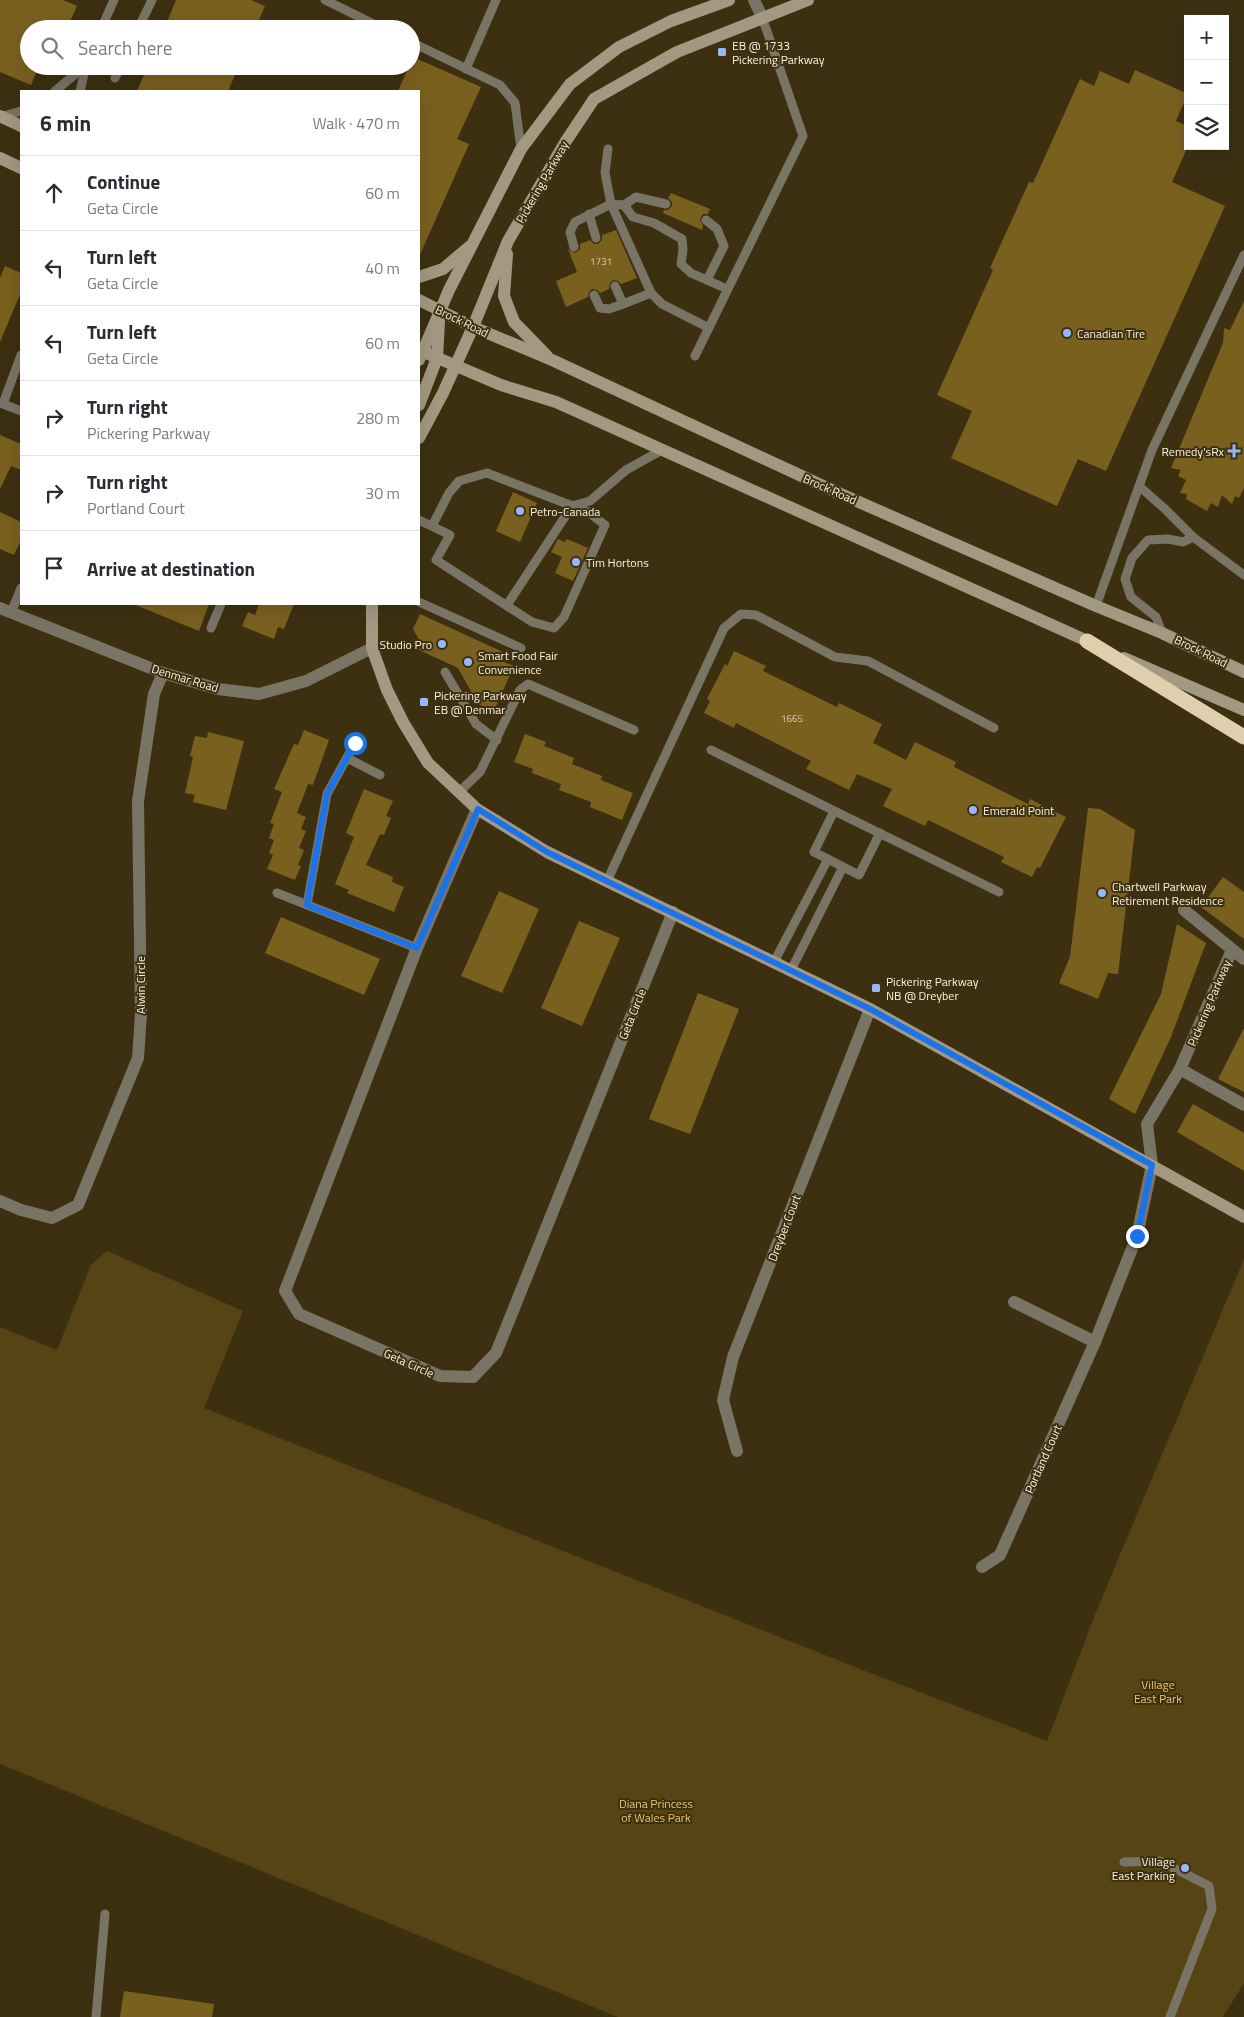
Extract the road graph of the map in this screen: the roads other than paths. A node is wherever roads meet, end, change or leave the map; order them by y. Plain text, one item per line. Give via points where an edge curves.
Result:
1 (114, 0) edge
2 (152, 0) edge
3 (325, 0) edge
4 (496, 0) edge
5 (729, 0) edge
6 (754, 0) edge
7 (808, 0) edge
8 (762, 17) junction
9 (105, 20) edge
10 (142, 20) edge
11 (366, 20) edge
12 (420, 46) edge
13 (466, 69) junction
14 (74, 75) edge
15 (83, 75) edge
16 (116, 75) edge
17 (115, 78) dead end
18 (56, 90) edge
19 (80, 90) edge
20 (20, 111) edge
21 (1, 117) edge
22 (20, 126) edge
23 (521, 149) junction
24 (608, 149) dead end
25 (0, 158) edge
26 (20, 168) edge
27 (611, 204) junction
28 (666, 204) dead end
29 (624, 205) junction
30 (589, 214) junction
31 (706, 220) dead end
32 (596, 238) dead end
33 (508, 241) junction
34 (472, 244) junction
35 (574, 247) dead end
36 (1244, 255) edge
37 (420, 278) edge
38 (707, 280) junction
39 (615, 286) dead end
40 (727, 290) junction
41 (651, 293) junction
42 (594, 295) dead end
43 (420, 301) edge
44 (623, 304) junction
45 (440, 311) junction
46 (473, 328) junction
47 (709, 328) junction
48 (420, 354) edge
49 (695, 356) dead end
50 (20, 358) edge
51 (437, 358) junction
52 (552, 360) junction
53 (455, 366) junction
54 (420, 402) edge
55 (2, 404) edge
56 (20, 411) edge
57 (420, 436) edge
58 (662, 450) junction
59 (1139, 486) junction
60 (572, 506) junction
61 (420, 520) edge
62 (432, 526) junction
63 (1193, 537) junction
64 (1244, 575) edge
65 (20, 589) edge
66 (420, 602) edge
67 (221, 605) edge
68 (372, 605) edge
69 (506, 606) junction
70 (1096, 606) junction
71 (6, 610) edge
72 (211, 628) dead end
73 (1162, 633) junction
74 (1087, 641) junction
75 (372, 648) junction
76 (521, 648) dead end
77 (445, 672) dead end
78 (1244, 672) edge
79 (163, 673) junction
80 (1244, 710) edge
81 (994, 728) dead end
82 (634, 730) dead end
83 (1244, 737) edge
84 (496, 740) junction
85 (355, 743) dead end
86 (711, 750) dead end
87 (347, 758) junction
88 (380, 775) dead end
89 (460, 792) junction
90 (478, 809) junction
91 (834, 811) junction
92 (880, 834) junction
93 (828, 859) junction
94 (843, 867) junction
95 (607, 881) junction
96 (999, 892) dead end
97 (277, 893) dead end
98 (307, 905) junction
99 (1184, 910) dead end
100 (673, 912) junction
101 (417, 948) junction
102 (1232, 950) junction
103 (1244, 959) edge
104 (774, 962) junction
105 (791, 970) junction
106 (870, 1009) junction
107 (1180, 1069) junction
108 (1244, 1105) edge
109 (1152, 1165) junction
110 (0, 1201) edge
111 (1244, 1217) edge
112 (1014, 1302) dead end
113 (1095, 1342) junction
114 (737, 1451) dead end
115 (982, 1566) dead end
116 (1124, 1862) dead end
117 (105, 1914) dead end
118 (96, 2017) edge
119 (1170, 2017) edge

1 - 9 lane
2 - 10 lane
3 - 11 lane
4 - 13 lane
5 - 23 street via 671,21 619,46 570,84
6 - 8 street
7 - 8 street, Pickering Parkway
8 - 33 street, Pickering Parkway via 677,52 594,99 566,140
8 - 40 lane via 803,136
12 - 13 lane
13 - 23 lane via 500,85 516,103
14 - 18 lane
15 - 19 lane
16 - 17 lane
20 - 21 lane
21 - 22 street
23 - 34 street
24 - 27 lane via 605,174
25 - 26 street
27 - 29 lane
27 - 30 lane
27 - 41 lane
28 - 29 lane via 636,197
29 - 38 lane via 633,217 654,222 682,239 680,264
30 - 32 lane
30 - 35 lane via 575,222 570,232
31 - 38 lane via 717,229 724,246
33 - 46 street, Pickering Parkway
33 - 52 street via 504,296 514,322
34 - 37 street via 443,268
34 - 45 street
36 - 59 lane via 1152,450
38 - 40 lane
39 - 44 lane
40 - 47 lane
41 - 44 lane
41 - 47 lane via 662,304
42 - 44 lane via 600,308
43 - 45 street, Brock Road
45 - 46 street, Brock Road
45 - 48 street
45 - 51 street
46 - 52 street, Brock Road
46 - 53 street, Pickering Parkway
47 - 49 lane
48 - 51 street
50 - 55 lane
51 - 53 street
51 - 54 street
52 - 70 street, Brock Road via 836,492
53 - 57 street, Pickering Parkway
53 - 58 street via 556,402
55 - 56 lane
58 - 60 lane via 626,470 590,501
58 - 74 street
59 - 63 lane
59 - 70 lane
60 - 62 lane via 487,473 459,481
60 - 69 lane
60 - 69 lane via 588,512 605,525 564,617 554,628 532,622
61 - 62 lane
62 - 69 lane via 450,535 436,560
63 - 64 lane
63 - 73 lane via 1183,542 1168,538 1148,540 1132,558 1125,579 1131,597 1156,617
65 - 71 lane
66 - 76 lane
67 - 72 lane
68 - 75 street
70 - 73 street, Brock Road
71 - 79 street, Denmar Road
73 - 78 street, Brock Road
74 - 80 street
74 - 83 highway
75 - 79 street, Denmar Road via 306,682 259,694 218,688
75 - 89 street via 387,690 428,763
77 - 84 lane via 476,724
79 - 110 street, Alwin Circle via 154,694 138,801 141,1014 138,1058 78,1205 52,1218
81 - 95 lane via 868,662 835,657 756,615 741,614 724,628
82 - 84 lane via 528,684 520,690
84 - 89 lane via 480,772
85 - 87 lane
86 - 91 lane
87 - 88 lane
87 - 98 lane via 327,794
89 - 90 street
90 - 95 street via 547,852
90 - 101 street, Geta Circle
91 - 92 lane
91 - 93 lane via 814,852
92 - 94 lane via 859,875
92 - 96 lane
93 - 94 lane
93 - 104 lane
94 - 105 lane
95 - 100 street
97 - 98 lane
98 - 101 lane
99 - 102 street
100 - 101 street, Geta Circle via 496,1353 473,1377 440,1376 299,1314 285,1291
100 - 104 street
102 - 103 street, Pickering Parkway
102 - 107 street, Pickering Parkway
104 - 105 street
105 - 106 street
106 - 109 street
106 - 114 street, Dreyber Court via 733,1357 723,1400
107 - 108 street
107 - 109 street, Pickering Parkway via 1147,1124
109 - 111 street
109 - 113 street, Portland Court via 1137,1236
112 - 113 street
113 - 115 street, Portland Court via 1000,1555
116 - 119 lane via 1160,1861 1209,1886 1212,1909
117 - 118 lane

